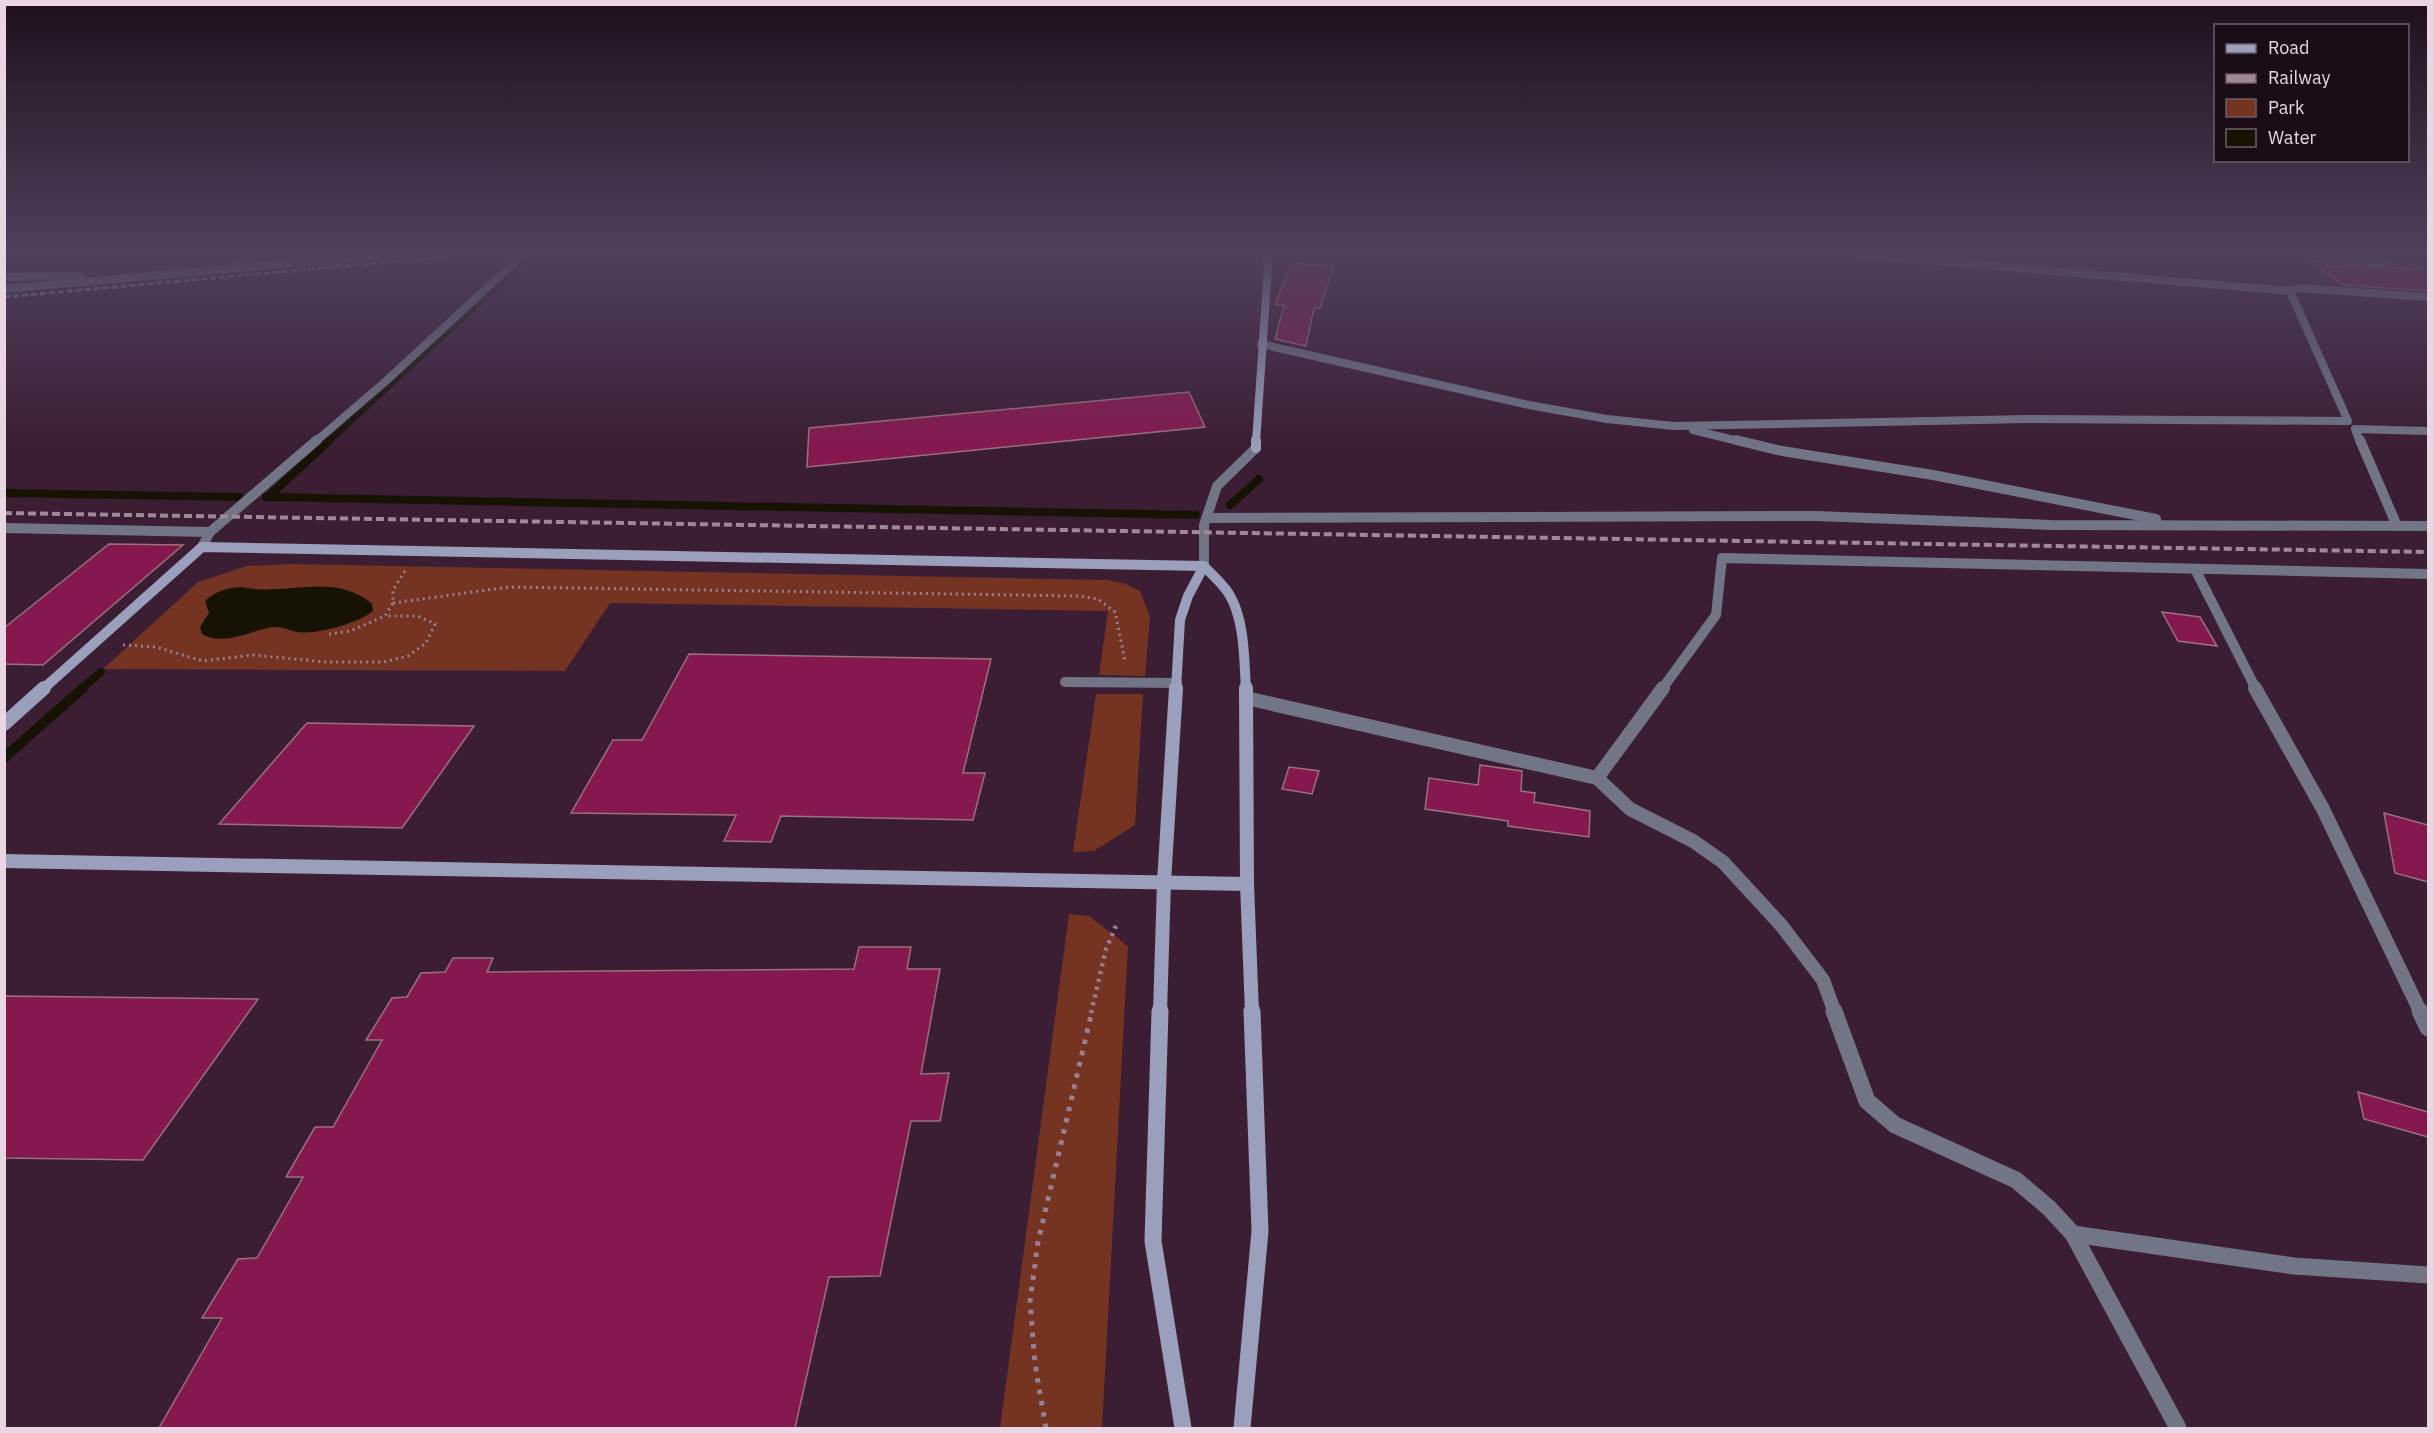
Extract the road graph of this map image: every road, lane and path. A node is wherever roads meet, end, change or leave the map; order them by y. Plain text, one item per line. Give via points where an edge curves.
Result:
1 (454, 318) edge
2 (1263, 318) edge
3 (2302, 318) edge
4 (1261, 344) junction
5 (2348, 421) junction
6 (1674, 426) junction
7 (2355, 429) junction
8 (2428, 430) edge
9 (1207, 518) junction
10 (2183, 524) junction
11 (2397, 526) junction
12 (2428, 526) edge
13 (4, 528) edge
14 (210, 532) junction
15 (202, 547) junction
16 (411, 563) dead end
17 (1204, 566) junction
18 (2195, 569) junction
19 (2428, 574) edge
20 (393, 603) junction
21 (385, 616) junction
22 (329, 634) dead end
23 (118, 645) dead end
24 (1065, 682) dead end
25 (1129, 683) junction
26 (1177, 683) junction
27 (1246, 698) junction
28 (4, 724) edge
29 (1597, 778) junction
30 (4, 861) edge
31 (1164, 882) junction
32 (1246, 884) junction
33 (1118, 921) dead end
34 (2428, 1028) edge
35 (2073, 1234) junction
36 (2428, 1275) edge
37 (1046, 1428) edge
38 (1183, 1428) edge
39 (1242, 1428) edge
40 (2178, 1428) edge

1 - 14 street
2 - 4 street
3 - 5 street
4 - 6 street via 1529,405
4 - 9 street via 1256,448 1216,486
5 - 6 street via 2028,419
5 - 7 street
6 - 10 street via 1782,451 1933,475
7 - 8 street
7 - 11 street
9 - 10 street via 1815,516 2051,525
9 - 17 street
10 - 11 street
11 - 12 street
13 - 14 street
14 - 15 street
15 - 17 street
15 - 28 street
16 - 20 path via 393,590
17 - 26 street via 1180,620
17 - 27 street via 1229,594 1236,612 1244,651
18 - 19 street
18 - 29 street via 1722,558 1716,615
18 - 34 street via 2241,663 2323,809
20 - 21 path
20 - 25 path via 509,587 1079,596 1098,599 1115,612
21 - 22 path via 350,631
21 - 23 path via 427,617 435,624 433,636 418,649 375,664 253,655 214,662 160,648
24 - 25 street
25 - 26 street
26 - 31 street
27 - 29 street
27 - 32 street
29 - 35 street via 1630,809 1693,841 1723,862 1782,925 1823,980 1867,1101 1895,1125 2016,1180
30 - 31 street
31 - 32 street
31 - 38 street via 1153,1242
32 - 39 street via 1260,1231
33 - 37 path via 1106,949 1038,1242 1030,1301
35 - 36 street via 2294,1266
35 - 40 street

